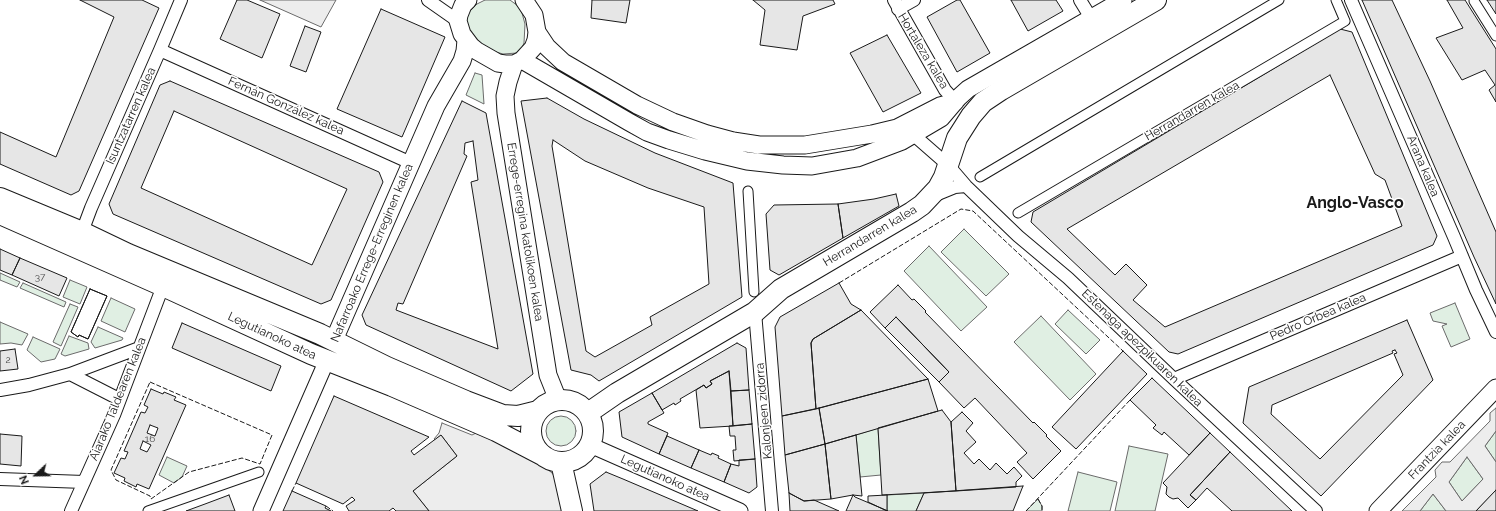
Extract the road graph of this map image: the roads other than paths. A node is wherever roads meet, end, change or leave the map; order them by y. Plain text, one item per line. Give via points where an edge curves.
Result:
1 (180, 0) edge
2 (428, 0) edge
3 (468, 0) edge
4 (524, 0) edge
5 (914, 0) edge
6 (1080, 0) edge
7 (1123, 0) edge
8 (1156, 0) edge
9 (1279, 0) edge
10 (1336, 0) edge
11 (1352, 0) edge
12 (1474, 1) dead end
13 (896, 4) edge
14 (536, 8) edge
15 (1091, 18) junction
16 (458, 21) junction
17 (537, 32) junction
18 (1496, 36) edge
19 (466, 40) junction
20 (160, 50) junction
21 (518, 62) junction
22 (1001, 90) junction
23 (955, 101) junction
24 (908, 130) junction
25 (411, 163) junction
26 (948, 165) junction
27 (980, 177) dead end
28 (966, 186) junction
29 (748, 191) dead end
30 (0, 198) edge
31 (928, 198) junction
32 (1018, 213) dead end
33 (0, 214) edge
34 (82, 232) junction
35 (1462, 256) junction
36 (163, 286) junction
37 (754, 292) dead end
38 (755, 312) junction
39 (1496, 332) edge
40 (334, 340) junction
41 (139, 348) junction
42 (327, 360) junction
43 (70, 374) junction
44 (1174, 379) junction
45 (1496, 388) edge
46 (0, 390) edge
47 (119, 399) junction
48 (558, 400) junction
49 (538, 411) junction
50 (588, 412) junction
51 (590, 445) junction
52 (552, 459) junction
53 (259, 472) dead end
54 (0, 479) edge
55 (84, 482) junction
56 (71, 511) edge
57 (148, 511) edge
58 (261, 511) edge
59 (572, 511) edge
60 (740, 511) edge
61 (772, 511) edge
62 (1316, 511) edge
63 (1378, 511) edge

1 - 20 street, Isuntzatarren kalea
2 - 16 street
3 - 16 main road via 463,5
4 - 14 main road
5 - 13 street
6 - 15 street
7 - 15 main road
8 - 22 main road, Herrandarren kalea
9 - 27 street
10 - 32 street, Herrandarren kalea via 1346,21
11 - 35 street, Arana kalea
12 - 18 street
13 - 23 street, Hortaleza kalea via 945,90
14 - 17 main road
15 - 23 main road via 971,86
16 - 19 main road
17 - 21 main road via 533,48
17 - 24 main road via 556,56 592,80 652,113 714,136 759,145 805,145
19 - 21 main road via 477,52 498,63
19 - 25 main road, Nafarroako Errege-Erreginen kalea via 462,61 436,106
20 - 25 street, Fernán González kalea
20 - 34 street, Isuntzatarren kalea
21 - 24 main road via 647,132 704,151 748,161 812,166 850,160 902,141
21 - 48 main road, Errege-erregina katolikoen kalea via 506,89 505,106 548,375
22 - 23 main road
22 - 26 main road, Herrandarren kalea via 983,102 971,116 956,142
23 - 24 main road via 941,118
24 - 26 street, Estenaga apezpikuaren kalea
25 - 40 main road, Nafarroako Errege-Erreginen kalea
26 - 28 street, Estenaga apezpikuaren kalea
26 - 31 main road, Herrandarren kalea via 938,188
28 - 31 street via 955,187
28 - 44 street, Estenaga apezpikuaren kalea
29 - 37 street
30 - 34 main road, Legutianoko atea
31 - 38 main road, Herrandarren kalea via 912,212 781,289
33 - 36 main road, Legutianoko atea
34 - 40 main road, Legutianoko atea via 128,254
35 - 39 street, Arana kalea
35 - 44 street, Pedro Orbea kalea
36 - 41 street, Aiarako Taldearen kalea
36 - 42 main road, Legutianoko atea
38 - 50 main road, Herrandarren kalea
38 - 61 street, Kalonjeen zidorra
40 - 42 main road, Nafarroako Errege-Erreginen kalea
40 - 49 main road, Legutianoko atea via 387,367 496,413 518,416
41 - 43 street
41 - 47 street, Aiarako Taldearen kalea
42 - 52 main road, Legutianoko atea via 496,431
42 - 58 street, Nafarroako Errege-Erreginen kalea
43 - 46 street via 29,386
43 - 47 street
44 - 62 street, Estenaga apezpikuaren kalea
45 - 63 main road, Frantzia kalea
47 - 55 street, Aiarako Taldearen kalea
48 - 49 main road
48 - 50 main road via 574,402
49 - 52 main road via 531,426 531,435 538,450
50 - 51 main road via 593,425
51 - 52 main road via 578,458 570,461
51 - 60 street, Legutianoko atea
52 - 59 main road
53 - 57 street
54 - 55 street
55 - 56 street, Aiarako Taldearen kalea

